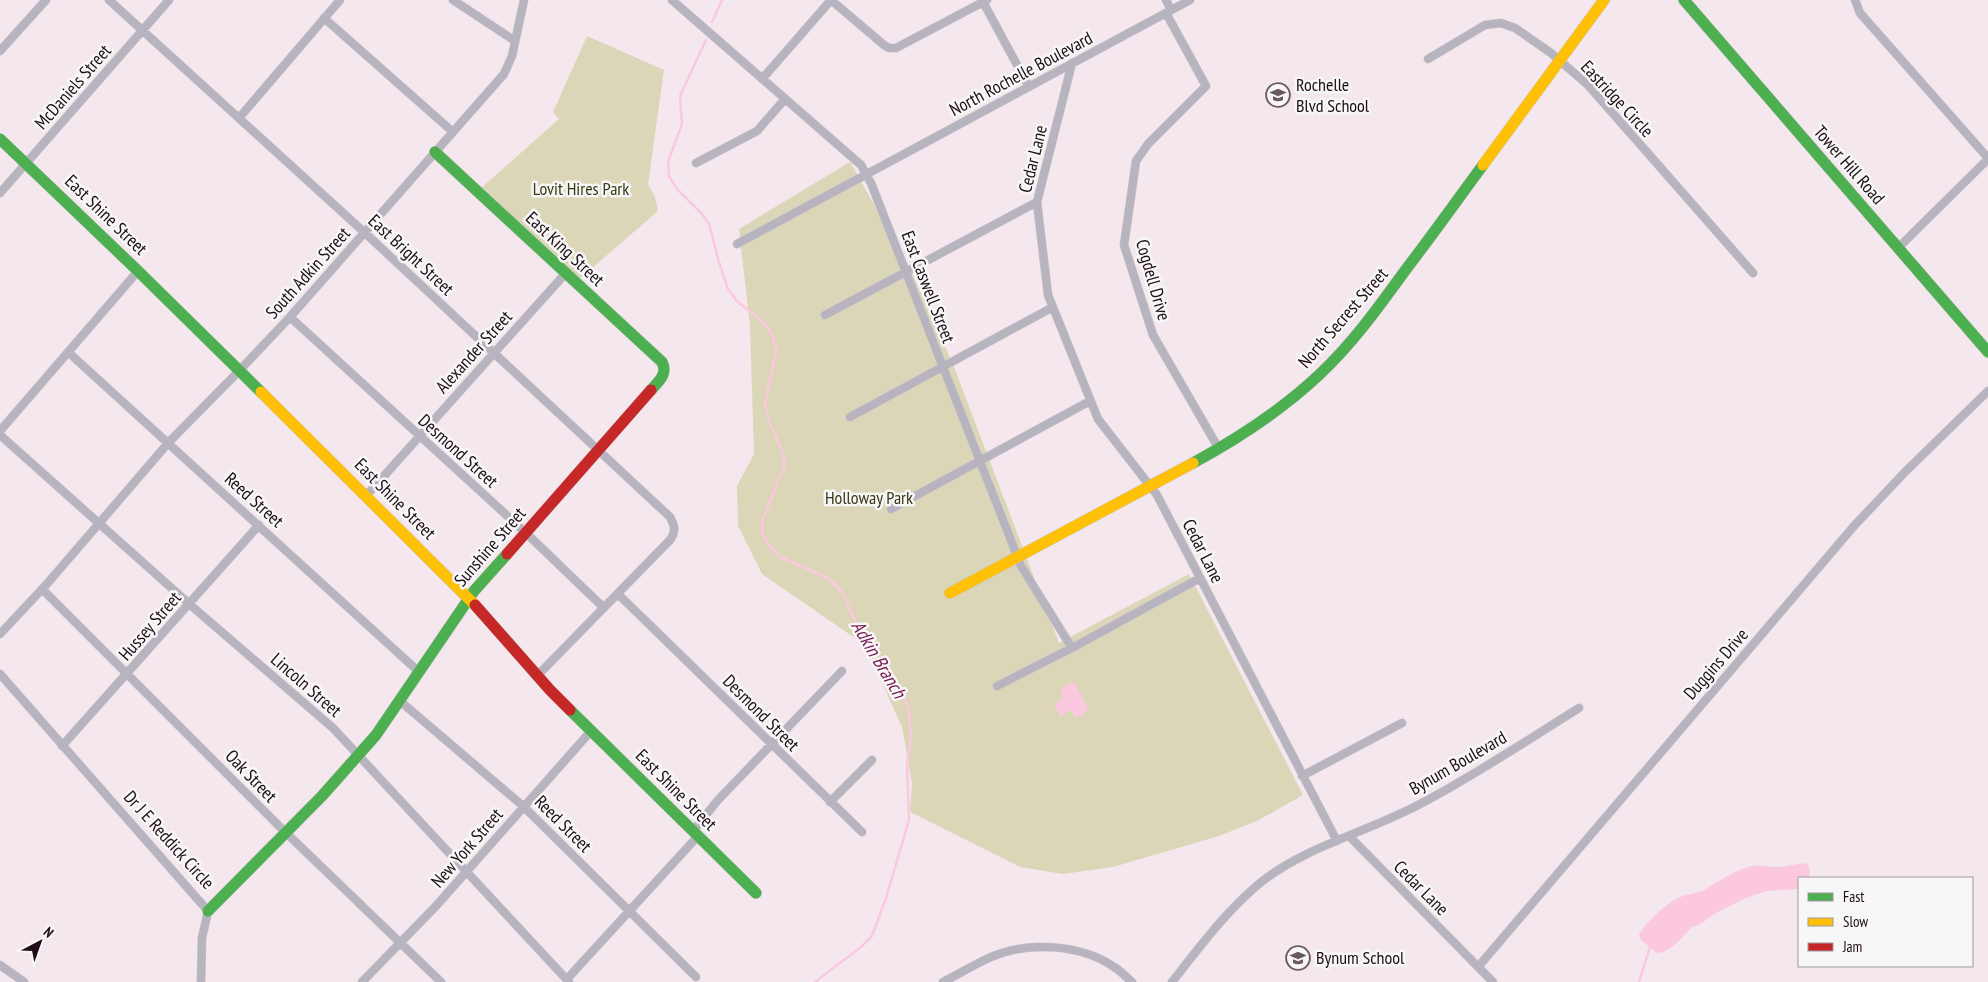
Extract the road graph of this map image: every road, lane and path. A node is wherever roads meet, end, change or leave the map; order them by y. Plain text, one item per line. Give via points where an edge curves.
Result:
1 (46, 0) edge
2 (109, 0) edge
3 (168, 0) edge
4 (340, 0) edge
5 (453, 0) edge
6 (524, 0) edge
7 (672, 0) edge
8 (831, 0) edge
9 (1166, 0) edge
10 (1190, 0) edge
11 (1604, 0) edge
12 (1684, 0) edge
13 (1855, 0) edge
14 (984, 1) edge
15 (1169, 11) junction
16 (324, 18) junction
17 (142, 30) junction
18 (515, 41) junction
19 (0, 51) edge
20 (1428, 59) dead end
21 (1559, 61) junction
22 (1072, 64) junction
23 (762, 78) junction
24 (1029, 87) junction
25 (785, 99) junction
26 (239, 118) junction
27 (453, 132) junction
28 (0, 138) edge
29 (435, 152) junction
30 (1988, 158) edge
31 (27, 163) junction
32 (696, 163) dead end
33 (866, 174) junction
34 (0, 193) edge
35 (1037, 202) junction
36 (364, 232) junction
37 (737, 244) dead end
38 (1898, 248) junction
39 (138, 271) junction
40 (906, 272) junction
41 (1753, 272) dead end
42 (565, 274) junction
43 (1053, 307) junction
44 (825, 315) dead end
45 (290, 317) junction
46 (68, 352) junction
47 (1988, 352) edge
48 (494, 353) junction
49 (943, 366) junction
50 (239, 371) junction
51 (664, 375) joint
52 (1988, 391) edge
53 (1090, 401) junction
54 (850, 417) dead end
55 (0, 431) edge
56 (0, 436) edge
57 (419, 436) junction
58 (168, 442) junction
59 (1219, 449) junction
60 (599, 451) junction
61 (980, 462) junction
62 (1150, 487) junction
63 (366, 496) junction
64 (891, 509) dead end
65 (99, 523) junction
66 (260, 525) junction
67 (526, 533) junction
68 (1018, 557) junction
69 (1200, 578) junction
70 (42, 589) junction
71 (950, 593) dead end
72 (618, 594) junction
73 (469, 598) junction
74 (189, 604) junction
75 (604, 608) junction
76 (0, 634) edge
77 (1072, 648) junction
78 (842, 671) dead end
79 (419, 672) junction
80 (128, 673) junction
81 (0, 674) edge
82 (537, 676) junction
83 (997, 686) dead end
84 (400, 701) junction
85 (1579, 708) dead end
86 (1402, 723) dead end
87 (591, 731) junction
88 (771, 744) junction
89 (62, 746) junction
90 (359, 755) junction
91 (872, 760) dead end
92 (1302, 776) junction
93 (830, 802) junction
94 (523, 806) junction
95 (286, 832) junction
96 (862, 832) dead end
97 (695, 833) junction
98 (1349, 836) junction
99 (1337, 841) junction
100 (466, 871) junction
101 (756, 894) dead end
102 (628, 910) junction
103 (208, 911) junction
104 (401, 943) junction
105 (0, 964) edge
106 (1478, 967) junction
107 (696, 977) dead end
108 (568, 981) edge
109 (24, 982) edge
110 (201, 982) edge
111 (362, 982) edge
112 (441, 982) edge
113 (943, 982) edge
114 (1132, 982) edge
115 (1172, 982) edge
116 (1493, 982) edge

1 - 19 street
2 - 17 street, East Bright Street
3 - 17 street, McDaniels Street
4 - 16 street
5 - 18 street
6 - 18 street, South Adkin Street
7 - 23 street, East Caswell Street
8 - 14 street via 889,48 896,48
8 - 23 street
9 - 15 street
10 - 15 street, North Rochelle Boulevard
11 - 21 street, North Secrest Street
12 - 38 street, Tower Hill Road
13 - 30 street via 1860,13
14 - 24 street
15 - 22 street, North Rochelle Boulevard
15 - 59 street, Cogdell Drive via 1206,86 1148,144 1136,161 1124,245 1153,335
16 - 26 street
16 - 27 street
17 - 26 street, East Bright Street
17 - 31 street, McDaniels Street
18 - 27 street, South Adkin Street via 504,74
20 - 21 street, Eastridge Circle via 1485,25 1501,23 1515,28
21 - 41 street, Eastridge Circle via 1588,85
21 - 59 street, North Secrest Street via 1402,277 1339,356 1287,404
22 - 24 street, North Rochelle Boulevard
22 - 35 street, Cedar Lane
23 - 25 street, East Caswell Street
24 - 33 street, North Rochelle Boulevard
25 - 32 street via 757,131
25 - 33 street, East Caswell Street
26 - 36 street, East Bright Street
27 - 29 street, South Adkin Street
28 - 31 street, East Shine Street
29 - 36 street, South Adkin Street
29 - 42 street, East King Street
30 - 38 street
31 - 34 street, McDaniels Street
31 - 39 street, East Shine Street
33 - 37 street, North Rochelle Boulevard
33 - 40 street, East Caswell Street
35 - 40 street
35 - 43 street, Cedar Lane via 1048,295
36 - 45 street, South Adkin Street
36 - 48 street, East Bright Street
38 - 47 street, Tower Hill Road
39 - 46 street
39 - 50 street, East Shine Street
40 - 44 street
40 - 49 street, East Caswell Street
42 - 48 street, Alexander Street
42 - 51 street, East King Street via 662,362
43 - 49 street
43 - 53 street, Cedar Lane
45 - 50 street, South Adkin Street
45 - 57 street, Desmond Street
46 - 55 street
46 - 58 street, Reed Street
48 - 57 street, Alexander Street
48 - 60 street, East Bright Street
49 - 54 street
49 - 61 street, East Caswell Street
50 - 58 street, South Adkin Street
50 - 63 street, East Shine Street
51 - 60 street, Sunshine Street
52 - 106 street, Duggins Drive via 1854,526
53 - 61 street
53 - 62 street, Cedar Lane via 1098,419
56 - 65 street, Lincoln Street
57 - 63 street, Alexander Street
57 - 67 street, Desmond Street
58 - 65 street, South Adkin Street
58 - 66 street, Reed Street
59 - 62 street, North Secrest Street
60 - 67 street, Sunshine Street
60 - 72 street, East Bright Street via 675,525 670,540
61 - 64 street
61 - 68 street, East Caswell Street
62 - 68 street, North Secrest Street
62 - 69 street, Cedar Lane
63 - 73 street, East Shine Street
65 - 70 street
65 - 74 street, Lincoln Street
66 - 74 street, Hussey Street
66 - 79 street, Reed Street
67 - 73 street, Sunshine Street
67 - 75 street, Desmond Street
68 - 71 street, North Secrest Street
68 - 77 street, East Caswell Street
69 - 77 street
69 - 92 street, Cedar Lane
70 - 76 street
70 - 80 street, Oak Street
72 - 75 street
72 - 88 street, Desmond Street
73 - 79 street, Sunshine Street
73 - 82 street, East Shine Street
74 - 80 street, Hussey Street
74 - 90 street, Lincoln Street via 302,700
75 - 82 street
77 - 83 street
78 - 88 street
79 - 84 street, Sunshine Street
80 - 89 street, Hussey Street
80 - 95 street, Oak Street
81 - 89 street, Dr J E Reddick Circle
82 - 87 street, East Shine Street
84 - 90 street, Sunshine Street
84 - 94 street, Reed Street
85 - 98 street, Bynum Boulevard via 1418,805
86 - 92 street
87 - 94 street, New York Street
87 - 97 street, East Shine Street
88 - 93 street, Desmond Street
88 - 97 street via 718,800
89 - 103 street, Dr J E Reddick Circle
90 - 95 street, Dr J E Reddick Circle
90 - 100 street, Lincoln Street
91 - 93 street
92 - 99 street, Cedar Lane
93 - 96 street, Desmond Street
94 - 100 street, New York Street
94 - 102 street, Reed Street
95 - 103 street, Dr J E Reddick Circle
95 - 104 street, Oak Street
97 - 101 street, East Shine Street
97 - 102 street
98 - 99 street
98 - 106 street, Cedar Lane
99 - 115 street via 1298,858 1260,883 1237,905
100 - 104 street, New York Street
100 - 108 street, Lincoln Street
102 - 107 street, Reed Street
102 - 108 street
103 - 110 street via 202,938
104 - 111 street, New York Street
104 - 112 street, Oak Street
105 - 109 street
106 - 116 street, Cedar Lane
113 - 114 street via 1000,954 1045,947 1090,956 1115,967

